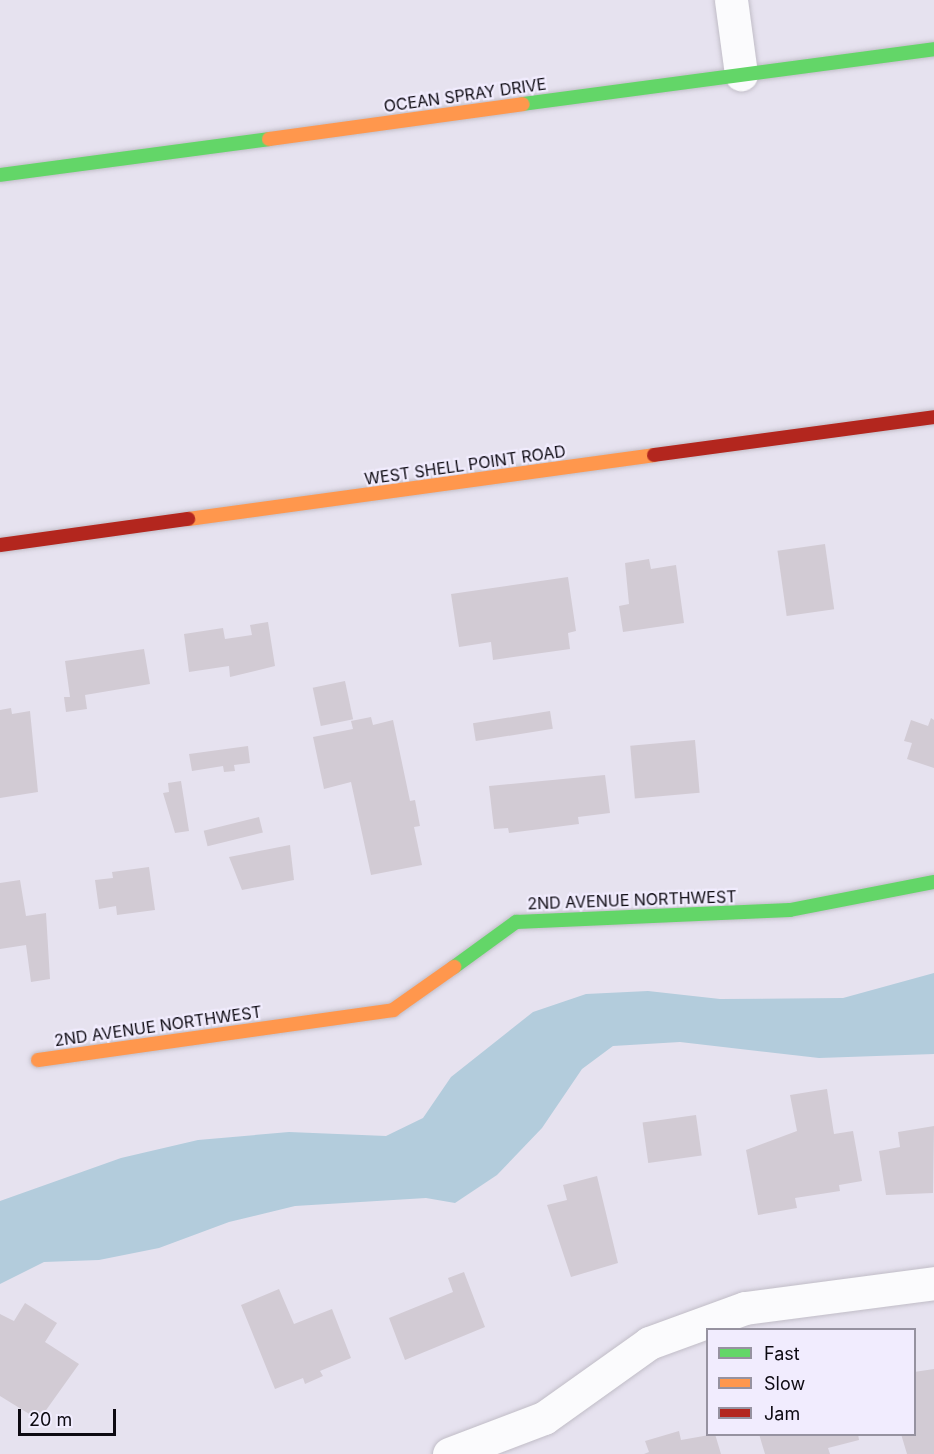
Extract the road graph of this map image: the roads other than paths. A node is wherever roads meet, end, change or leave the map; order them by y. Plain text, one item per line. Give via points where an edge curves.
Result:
1 (731, 0) edge
2 (934, 49) edge
3 (741, 74) junction
4 (0, 175) edge
5 (934, 417) edge
6 (0, 545) edge
7 (934, 882) edge
8 (38, 1060) dead end
9 (934, 1283) edge
10 (449, 1454) edge

1 - 3 street
2 - 3 street, OCEAN SPRAY DRIVE
3 - 4 street, OCEAN SPRAY DRIVE
5 - 6 street, WEST SHELL POINT ROAD
7 - 8 street, 2ND AVENUE NORTHWEST via 790,910 516,922 393,1010
9 - 10 street via 745,1308 649,1343 544,1418

